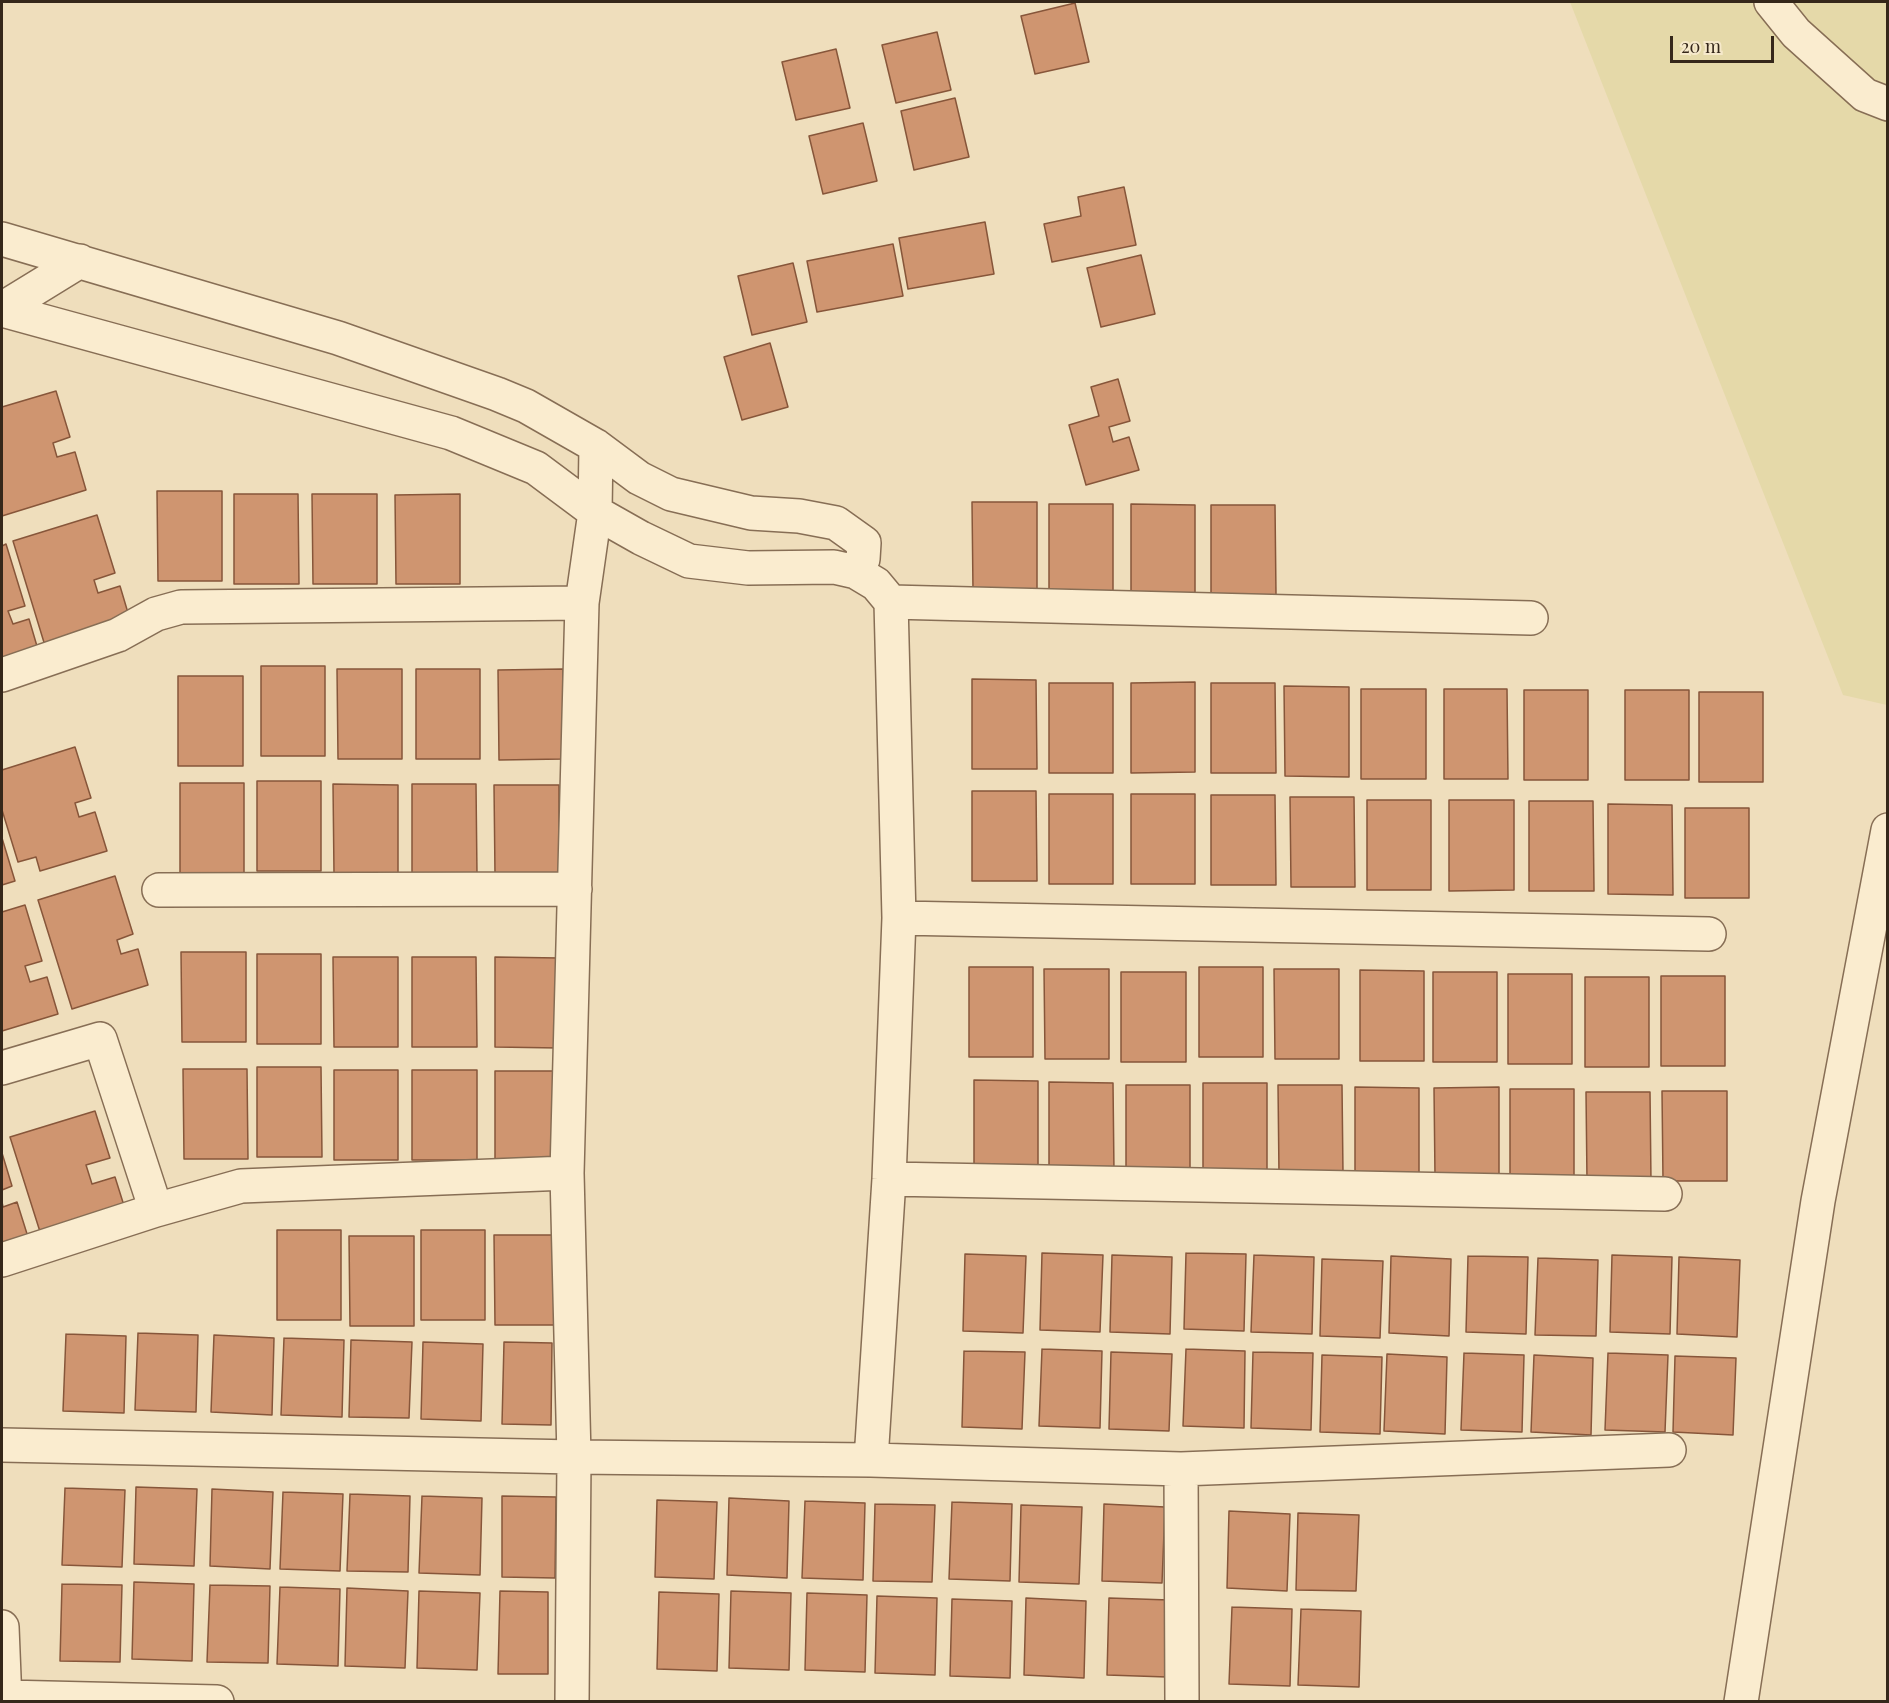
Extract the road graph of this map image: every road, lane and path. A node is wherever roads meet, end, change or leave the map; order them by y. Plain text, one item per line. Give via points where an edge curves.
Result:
1 (1771, 2) edge
2 (1887, 104) edge
3 (2, 239) edge
4 (80, 261) junction
5 (2, 309) edge
6 (596, 446) junction
7 (595, 512) junction
8 (856, 572) junction
9 (891, 602) junction
10 (582, 603) junction
11 (1531, 618) dead end
12 (2, 675) edge
13 (1887, 830) edge
14 (159, 890) dead end
15 (575, 890) junction
16 (899, 918) junction
17 (1709, 934) dead end
18 (2, 1068) edge
19 (567, 1173) junction
20 (889, 1179) junction
21 (1665, 1194) dead end
22 (156, 1210) junction
23 (2, 1260) edge
24 (2, 1445) edge
25 (1670, 1450) dead end
26 (574, 1457) junction
27 (872, 1460) junction
28 (1181, 1468) junction
29 (2, 1627) edge
30 (5, 1699) edge
31 (217, 1701) edge
32 (572, 1701) edge
33 (1182, 1701) edge
34 (1741, 1701) edge

1 - 2 street via 1796,33 1865,95
3 - 4 street
4 - 5 street
4 - 6 street via 338,338 497,394
5 - 7 street via 451,433 536,468
6 - 7 street
6 - 8 street via 639,478 671,495 751,513 799,516 836,524 864,543 863,559
7 - 8 street via 689,561 748,568 834,567
7 - 10 street
8 - 9 street via 876,584
9 - 11 street
9 - 16 street
10 - 12 street via 181,608 156,614 118,635
10 - 15 street
13 - 34 street via 1818,1201
14 - 15 street
15 - 19 street
16 - 17 street
16 - 20 street
18 - 22 street via 100,1040
19 - 22 street via 241,1186
19 - 26 street
20 - 21 street
20 - 27 street
22 - 23 street
24 - 26 street
25 - 28 street
26 - 27 street
26 - 32 street
27 - 28 street
28 - 33 street
29 - 30 street
30 - 31 street

